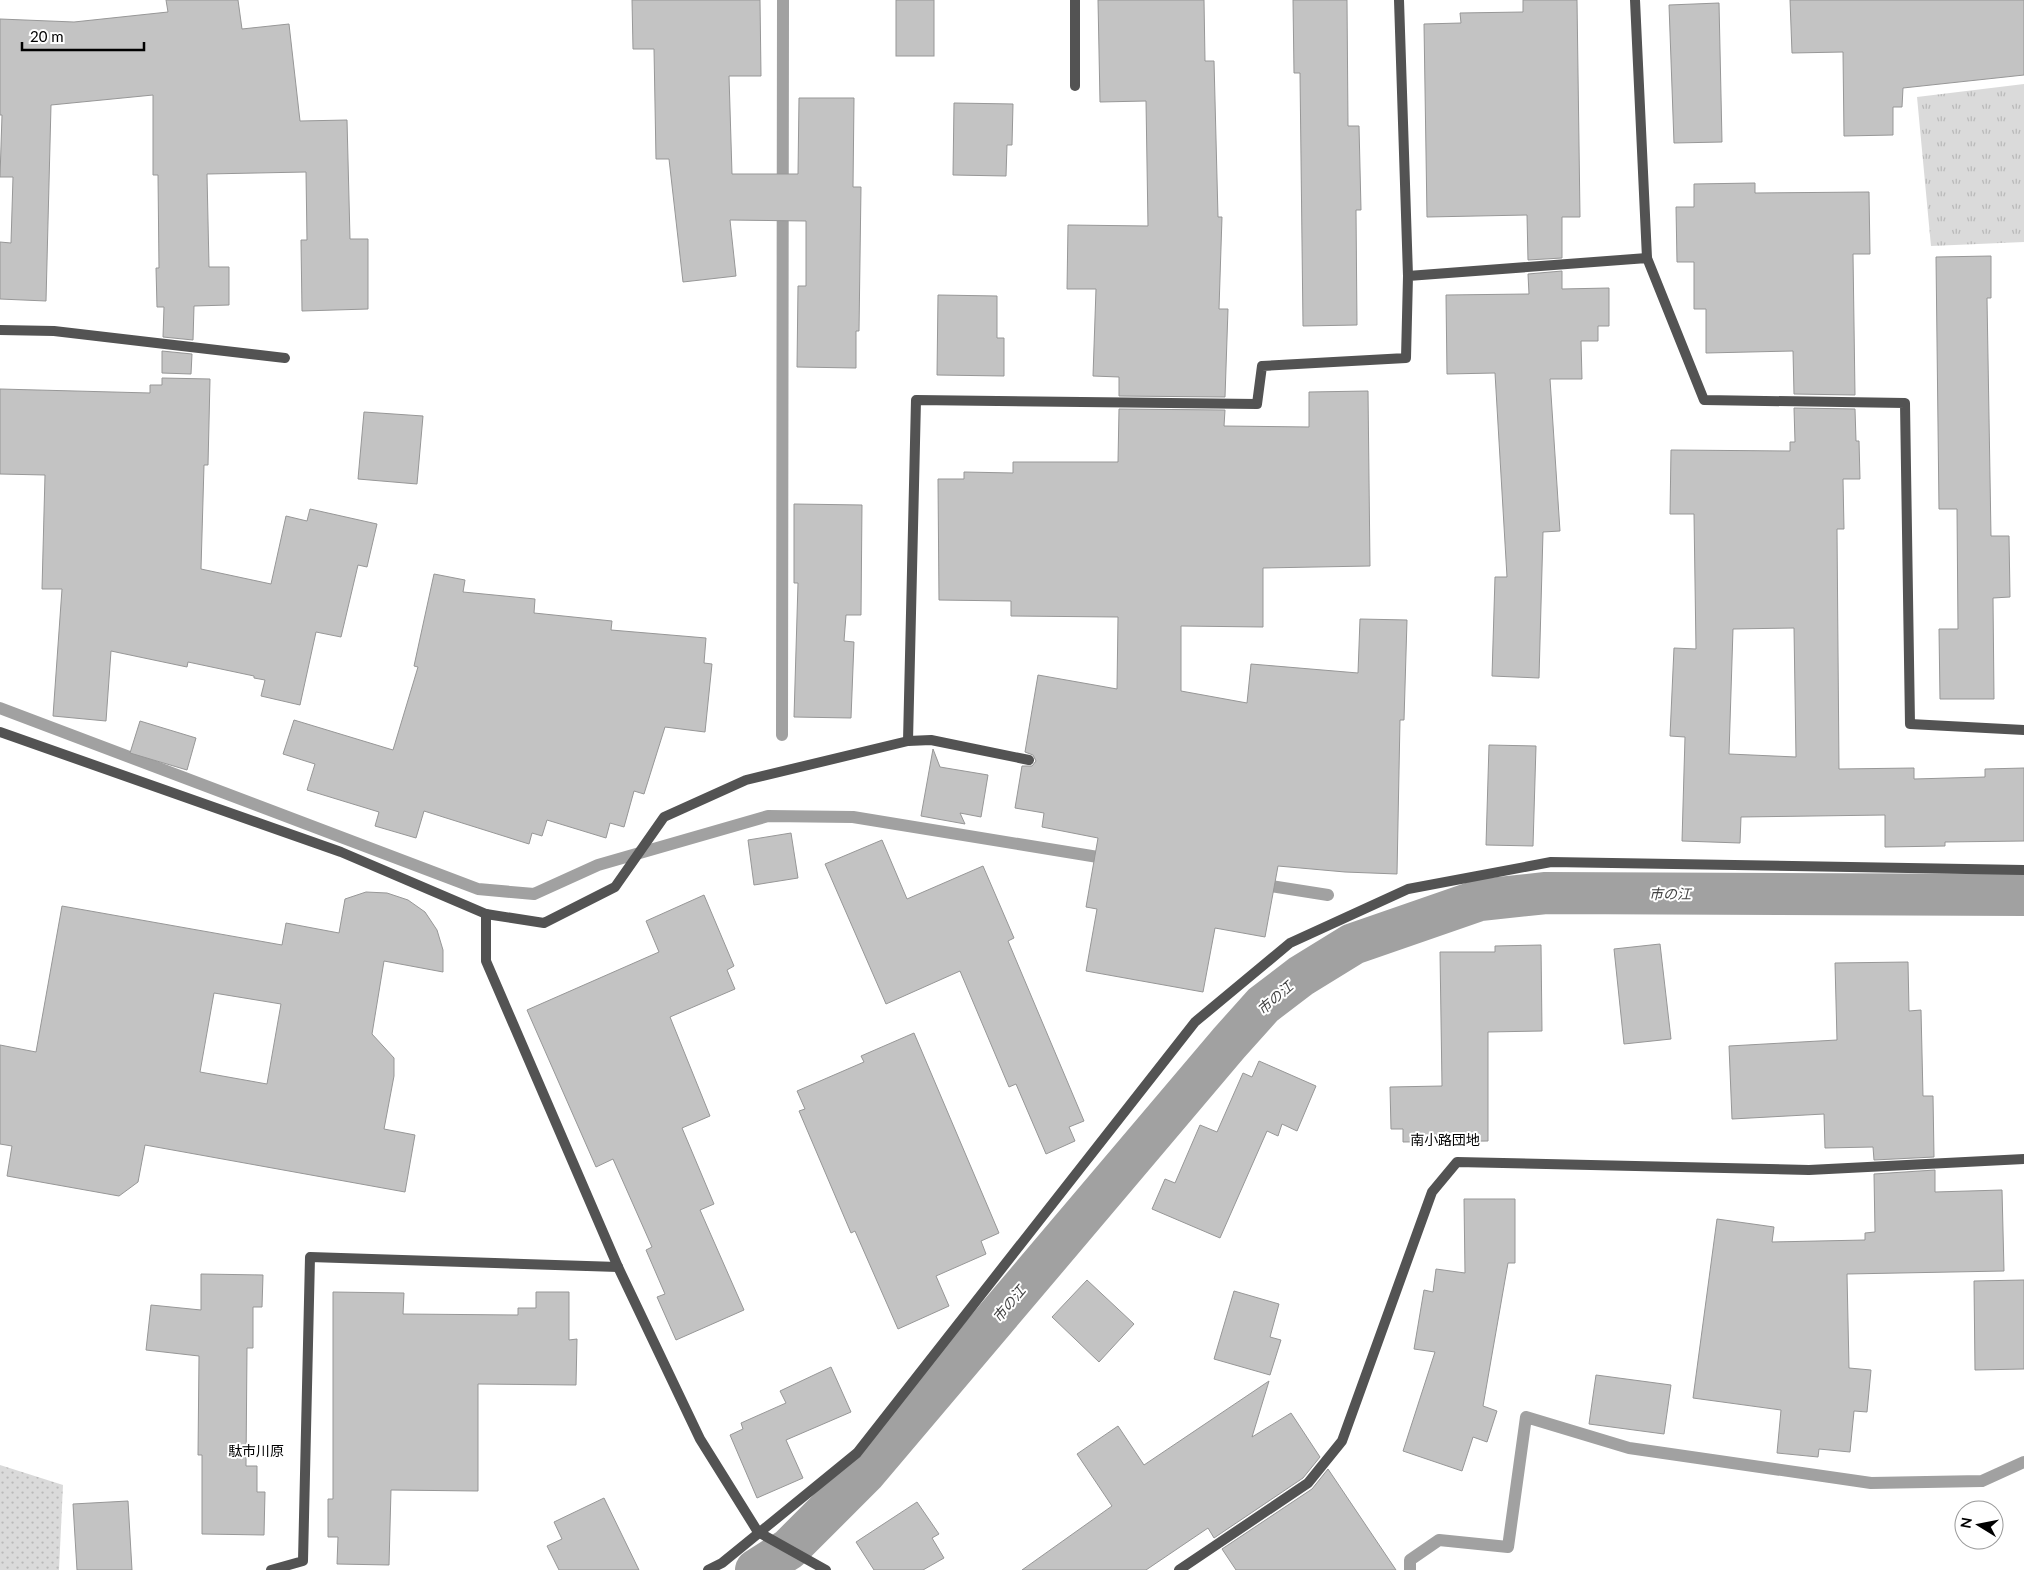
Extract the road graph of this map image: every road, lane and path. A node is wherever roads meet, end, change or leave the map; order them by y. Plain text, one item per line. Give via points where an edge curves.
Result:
1 (1075, 0) edge
2 (1399, 0) edge
3 (1635, 0) edge
4 (1075, 86) dead end
5 (1647, 258) junction
6 (1408, 276) junction
7 (0, 330) edge
8 (285, 358) dead end
9 (2024, 730) edge
10 (0, 732) edge
11 (908, 741) junction
12 (1029, 760) dead end
13 (2024, 870) edge
14 (486, 914) junction
15 (2024, 1159) edge
16 (618, 1267) junction
17 (758, 1532) junction
18 (821, 1568) edge
19 (271, 1570) edge
20 (708, 1570) edge
21 (1179, 1570) edge

1 - 4 street
2 - 6 street
3 - 5 street
5 - 6 street
5 - 9 street via 1704,400 1905,403 1910,724
6 - 11 street via 1406,358 1262,366 1257,404 916,400
7 - 8 street via 54,331
10 - 14 street via 341,852
11 - 12 street via 931,740
11 - 14 street via 746,780 664,817 615,887 544,922
13 - 17 street via 1551,862 1408,889 1290,943 1195,1022 857,1453
14 - 16 street via 486,961
15 - 21 street via 1809,1170 1457,1162 1432,1192 1342,1441 1308,1483
16 - 17 street via 700,1439
16 - 19 street via 310,1257 303,1561
17 - 18 street
17 - 20 street via 722,1563

